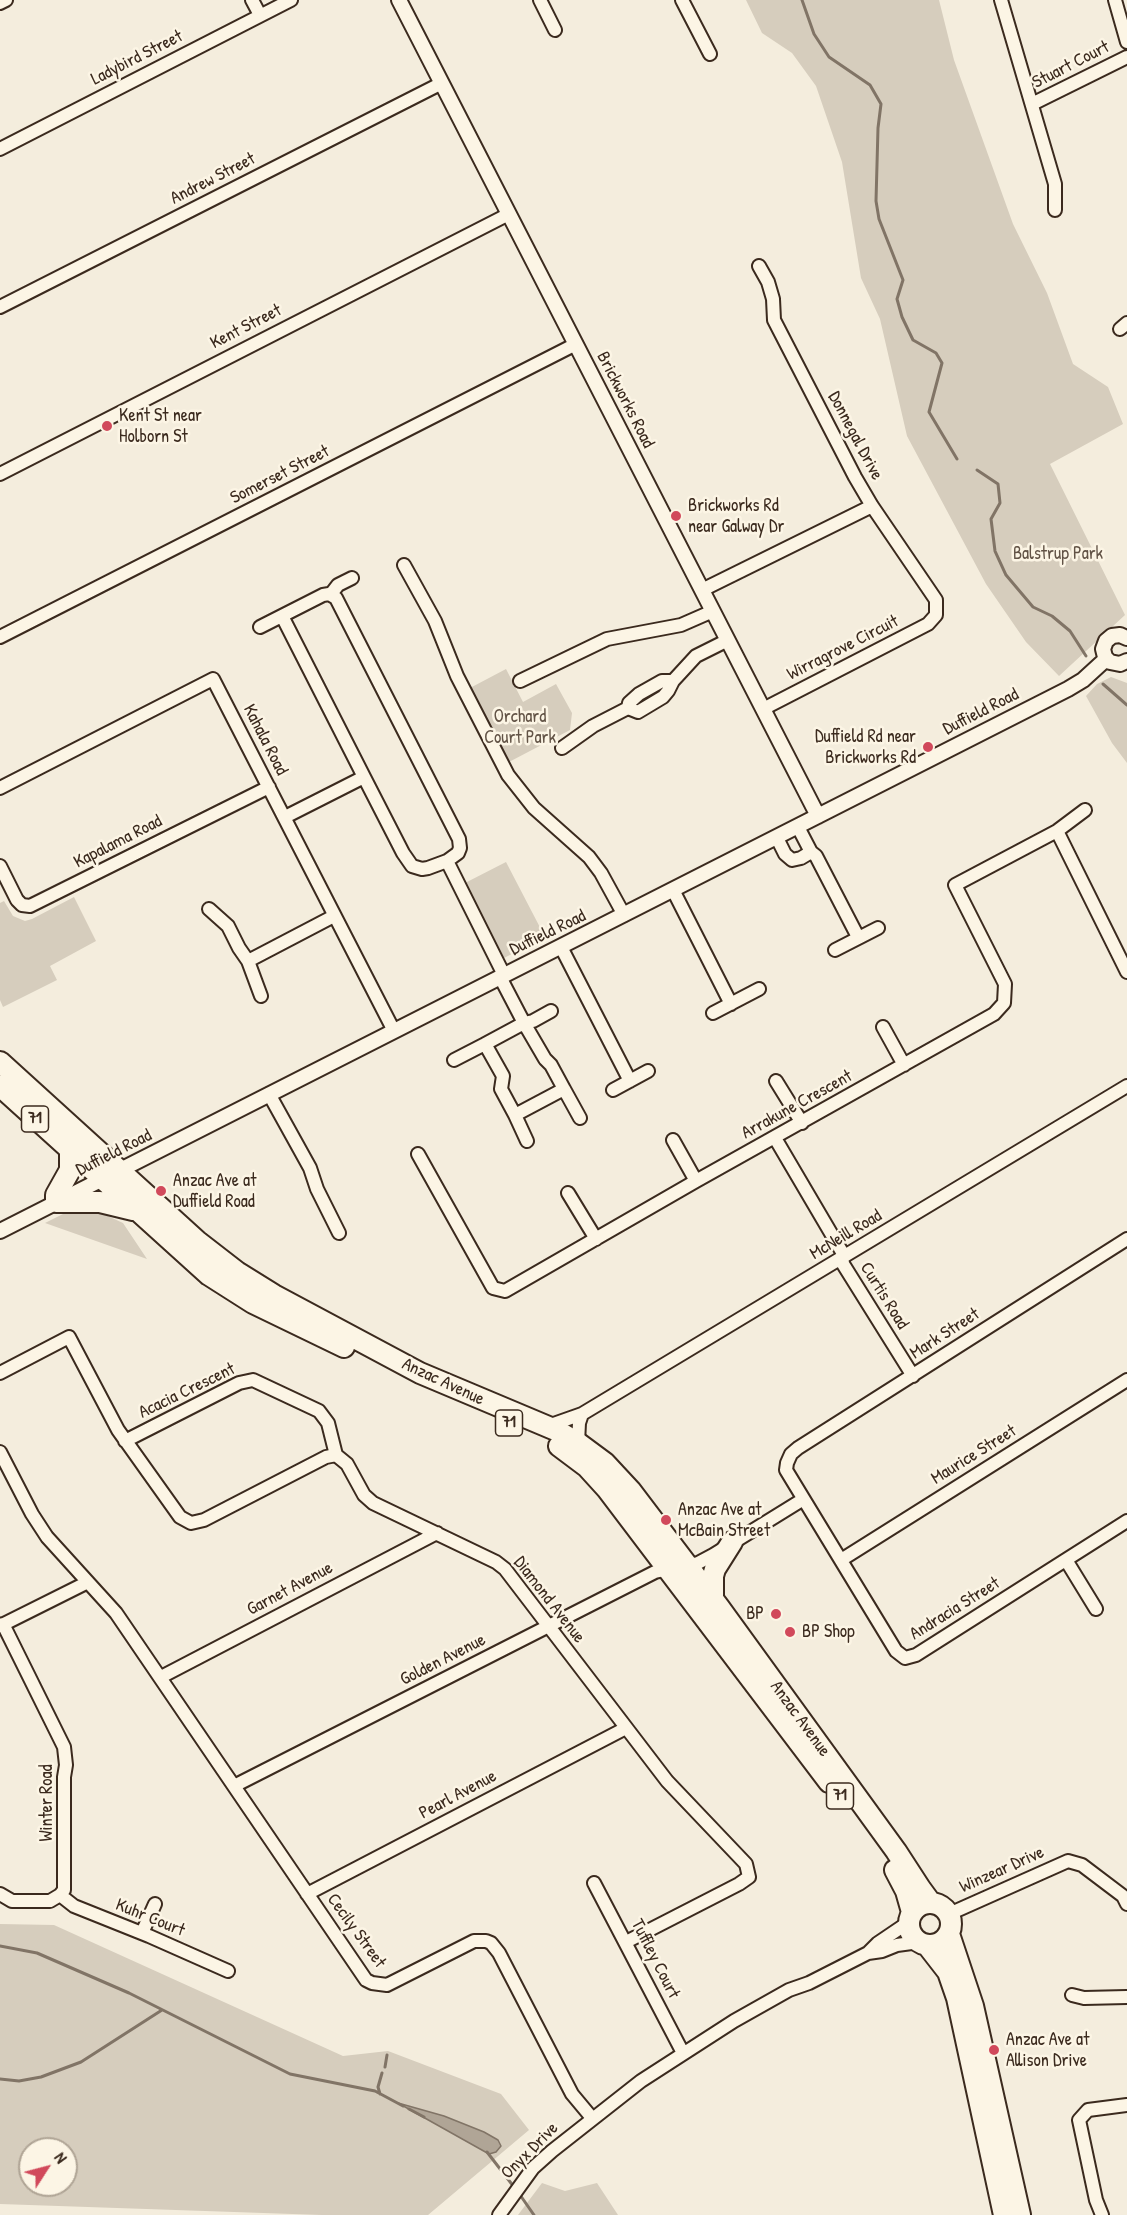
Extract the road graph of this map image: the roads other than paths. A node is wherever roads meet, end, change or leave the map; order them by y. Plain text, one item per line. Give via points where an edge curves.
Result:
1 (6, 0) edge
2 (252, 0) edge
3 (291, 0) edge
4 (399, 0) edge
5 (540, 0) edge
6 (682, 0) edge
7 (1001, 0) edge
8 (1115, 0) edge
9 (0, 3) edge
10 (260, 15) junction
11 (555, 30) dead end
12 (1127, 42) edge
13 (710, 54) dead end
14 (1127, 57) edge
15 (442, 83) junction
16 (1032, 104) junction
17 (0, 149) edge
18 (1055, 210) dead end
19 (509, 214) junction
20 (759, 266) dead end
21 (0, 307) edge
22 (576, 344) junction
23 (0, 474) edge
24 (872, 506) junction
25 (404, 565) dead end
26 (352, 578) dead end
27 (702, 590) junction
28 (332, 594) junction
29 (712, 611) junction
30 (936, 615) joint
31 (282, 616) junction
32 (260, 627) dead end
33 (0, 637) edge
34 (1126, 637) edge
35 (729, 643) junction
36 (1106, 659) junction
37 (1127, 661) edge
38 (520, 681) dead end
39 (763, 709) junction
40 (562, 748) dead end
41 (364, 777) junction
42 (269, 787) junction
43 (0, 788) edge
44 (1085, 810) dead end
45 (818, 816) junction
46 (285, 817) junction
47 (798, 827) junction
48 (1056, 831) junction
49 (777, 838) junction
50 (811, 852) junction
51 (447, 861) junction
52 (0, 866) edge
53 (673, 890) junction
54 (209, 909) dead end
55 (624, 915) junction
56 (334, 916) junction
57 (878, 928) dead end
58 (858, 937) junction
59 (561, 947) junction
60 (835, 950) dead end
61 (252, 959) junction
62 (1127, 972) edge
63 (502, 976) junction
64 (759, 989) dead end
65 (261, 996) dead end
66 (731, 1004) junction
67 (551, 1011) dead end
68 (714, 1013) dead end
69 (524, 1023) junction
70 (883, 1027) dead end
71 (394, 1031) junction
72 (485, 1044) junction
73 (454, 1060) dead end
74 (0, 1062) edge
75 (904, 1065) junction
76 (648, 1071) dead end
77 (776, 1080) dead end
78 (630, 1081) junction
79 (0, 1086) edge
80 (1127, 1086) edge
81 (564, 1089) junction
82 (613, 1090) dead end
83 (269, 1094) junction
84 (515, 1115) junction
85 (580, 1118) dead end
86 (802, 1123) junction
87 (775, 1138) junction
88 (673, 1140) dead end
89 (527, 1141) dead end
90 (70, 1151) junction
91 (418, 1154) dead end
92 (111, 1175) junction
93 (696, 1181) junction
94 (568, 1193) dead end
95 (56, 1202) junction
96 (136, 1211) junction
97 (0, 1231) edge
98 (339, 1233) dead end
99 (596, 1239) junction
100 (1127, 1239) edge
101 (843, 1258) junction
102 (0, 1373) edge
103 (913, 1376) junction
104 (1127, 1380) edge
105 (582, 1414) junction
106 (548, 1426) junction
107 (125, 1441) junction
108 (578, 1443) junction
109 (0, 1452) edge
110 (336, 1455) junction
111 (786, 1463) joint
112 (802, 1500) junction
113 (1127, 1521) edge
114 (437, 1533) junction
115 (732, 1542) junction
116 (841, 1560) junction
117 (1066, 1560) junction
118 (688, 1565) junction
119 (669, 1568) junction
120 (88, 1582) junction
121 (712, 1598) junction
122 (1096, 1609) dead end
123 (1, 1625) edge
124 (548, 1626) junction
125 (161, 1677) junction
126 (626, 1728) junction
127 (234, 1786) junction
128 (594, 1883) dead end
129 (0, 1894) edge
130 (307, 1894) junction
131 (60, 1895) junction
132 (1126, 1898) edge
133 (931, 1903) junction
134 (155, 1904) dead end
135 (948, 1914) junction
136 (910, 1917) junction
137 (142, 1933) junction
138 (949, 1934) junction
139 (626, 1942) junction
140 (923, 1944) junction
141 (868, 1953) junction
142 (228, 1971) dead end
143 (1072, 1995) dead end
144 (1127, 1997) edge
145 (683, 2053) junction
146 (1127, 2105) edge
147 (592, 2118) junction
148 (499, 2215) edge
149 (1004, 2215) edge
150 (1020, 2215) edge
151 (1102, 2215) edge

1 - 9 street
2 - 10 street
3 - 10 street, Ladybird Street
4 - 15 street, Brickworks Road
5 - 11 street
6 - 13 street
7 - 16 street
8 - 12 street
10 - 17 street, Ladybird Street
14 - 16 street, Stuart Court
15 - 19 street, Brickworks Road
15 - 21 street, Andrew Street
16 - 18 street, Stuart Court via 1055,184
19 - 22 street, Brickworks Road
19 - 23 street, Kent Street
20 - 24 street, Donnegal Drive via 774,299 774,320
22 - 27 street, Brickworks Road
22 - 33 street, Somerset Street
24 - 27 street
24 - 30 street, Donnegal Drive via 936,600
25 - 55 street via 508,775 534,808 589,857
26 - 28 street via 338,585
27 - 29 street, Brickworks Road
28 - 31 street
28 - 51 street via 459,839 458,853
29 - 35 street, Brickworks Road
29 - 38 street via 681,625 607,639
30 - 39 street, Wirragrove Circuit via 928,624
31 - 32 street
31 - 41 street
34 - 36 street via 1107,639 1103,649
35 - 39 street, Brickworks Road
35 - 40 street via 696,656 673,681 662,681 639,694 628,708
36 - 37 street via 1117,664
36 - 45 street, Duffield Road via 1077,685
39 - 45 street, Brickworks Road
41 - 46 street
41 - 51 street via 408,862 422,869
42 - 43 street, Kahala Road via 213,679
42 - 46 street, Kahala Road
42 - 52 street, Kapalama Road via 30,906 17,900
44 - 48 street, Arrakune Crescent
45 - 47 street, Duffield Road
46 - 56 street, Kahala Road
47 - 49 street, Duffield Road
47 - 50 street
48 - 62 street
48 - 75 street, Arrakune Crescent via 955,885 1005,984 1004,1003 994,1014
49 - 50 street via 792,860
49 - 53 street, Duffield Road
50 - 58 street
51 - 63 street
53 - 55 street, Duffield Road
53 - 66 street
54 - 61 street via 228,926 239,948
55 - 59 street, Duffield Road
56 - 61 street
56 - 71 street, Kahala Road
57 - 58 street
58 - 60 street
59 - 63 street, Duffield Road
59 - 78 street
61 - 65 street
63 - 69 street
63 - 71 street, Duffield Road
64 - 66 street
66 - 68 street
67 - 69 street
69 - 72 street
69 - 81 street
70 - 75 street
71 - 83 street, Duffield Road
72 - 73 street
72 - 84 street via 503,1076 501,1089
74 - 92 highway, Anzac Avenue / 71
75 - 86 street, Arrakune Crescent
76 - 78 street
77 - 86 street
78 - 82 street
79 - 90 highway, Anzac Avenue / 71
80 - 101 street, McNeill Road
81 - 84 street
81 - 85 street
83 - 92 street, Duffield Road
83 - 98 street via 310,1168 316,1189
84 - 89 street
86 - 87 street, Arrakune Crescent
87 - 93 street, Arrakune Crescent
87 - 101 street, Curtis Road
88 - 93 street
90 - 92 highway, Anzac Avenue / 71
90 - 95 highway via 70,1170
91 - 99 street, Arrakune Crescent via 493,1288 505,1291
92 - 95 street, Duffield Road
92 - 96 highway, Anzac Avenue / 71
92 - 106 highway, Anzac Avenue / 71 via 252,1283 420,1373
93 - 99 street, Arrakune Crescent
94 - 99 street
95 - 96 highway via 107,1203
95 - 97 street, Duffield Road
96 - 119 highway, Anzac Avenue / 71 via 203,1271 253,1303 430,1391 536,1433 563,1449 597,1477
100 - 103 street, Mark Street
101 - 103 street, Curtis Road
101 - 105 street, McNeill Road
102 - 107 street via 69,1337
103 - 111 street, Mark Street via 798,1448
104 - 116 street, Maurice Street
105 - 106 street, McNeill Road
105 - 108 street
106 - 108 highway, Anzac Avenue / 71
107 - 110 street, Acacia Crescent via 239,1383 253,1380 319,1411 328,1423
107 - 110 street via 180,1517 191,1523
108 - 118 highway, Anzac Avenue / 71 via 617,1476
109 - 120 street, Cecily Street via 47,1537
110 - 114 street, Diamond Avenue via 347,1464 364,1495 373,1503
111 - 112 street, Andracia Street via 789,1478
112 - 115 street, Golden Avenue
112 - 116 street, Andracia Street
113 - 117 street, Andracia Street
114 - 124 street, Diamond Avenue via 505,1569
114 - 125 street, Garnet Avenue
115 - 118 street, Golden Avenue
115 - 121 highway via 715,1569
116 - 117 street, Andracia Street via 896,1651 906,1658
117 - 122 street
118 - 119 street, Golden Avenue
118 - 121 highway, Anzac Avenue / 71
119 - 124 street, Golden Avenue
119 - 136 highway, Anzac Avenue / 71 via 889,1862 902,1882
120 - 123 street
120 - 125 street, Cecily Street via 116,1613
121 - 133 highway, Anzac Avenue / 71
123 - 131 street, Winter Road via 64,1747 64,1885
124 - 126 street, Diamond Avenue
124 - 127 street, Golden Avenue
125 - 127 street, Cecily Street
126 - 130 street, Pearl Avenue
126 - 139 street, Diamond Avenue via 667,1781 747,1864 749,1877
127 - 130 street, Cecily Street
128 - 139 street, Tuffley Court
129 - 131 street via 12,1901 50,1901
130 - 147 street, Cecily Street via 372,1983 393,1982 474,1941 491,1943 572,2094
131 - 137 street, Kuhr Court via 74,1906
132 - 135 street, Winzear Drive via 1082,1865 1068,1861
133 - 135 highway, 71
133 - 136 highway via 920,1905
134 - 137 street
135 - 138 highway
136 - 140 highway, 71 via 909,1930
136 - 141 street
137 - 142 street, Kuhr Court
138 - 140 highway via 936,1944
138 - 150 highway via 978,2025
139 - 145 street, Tuffley Court
140 - 141 street via 897,1945
140 - 149 highway, 71 via 948,1972 957,1998
141 - 145 street via 789,1990
143 - 144 street
145 - 147 street
146 - 151 street via 1088,2110 1079,2120
147 - 148 street, Onyx Drive via 533,2168

